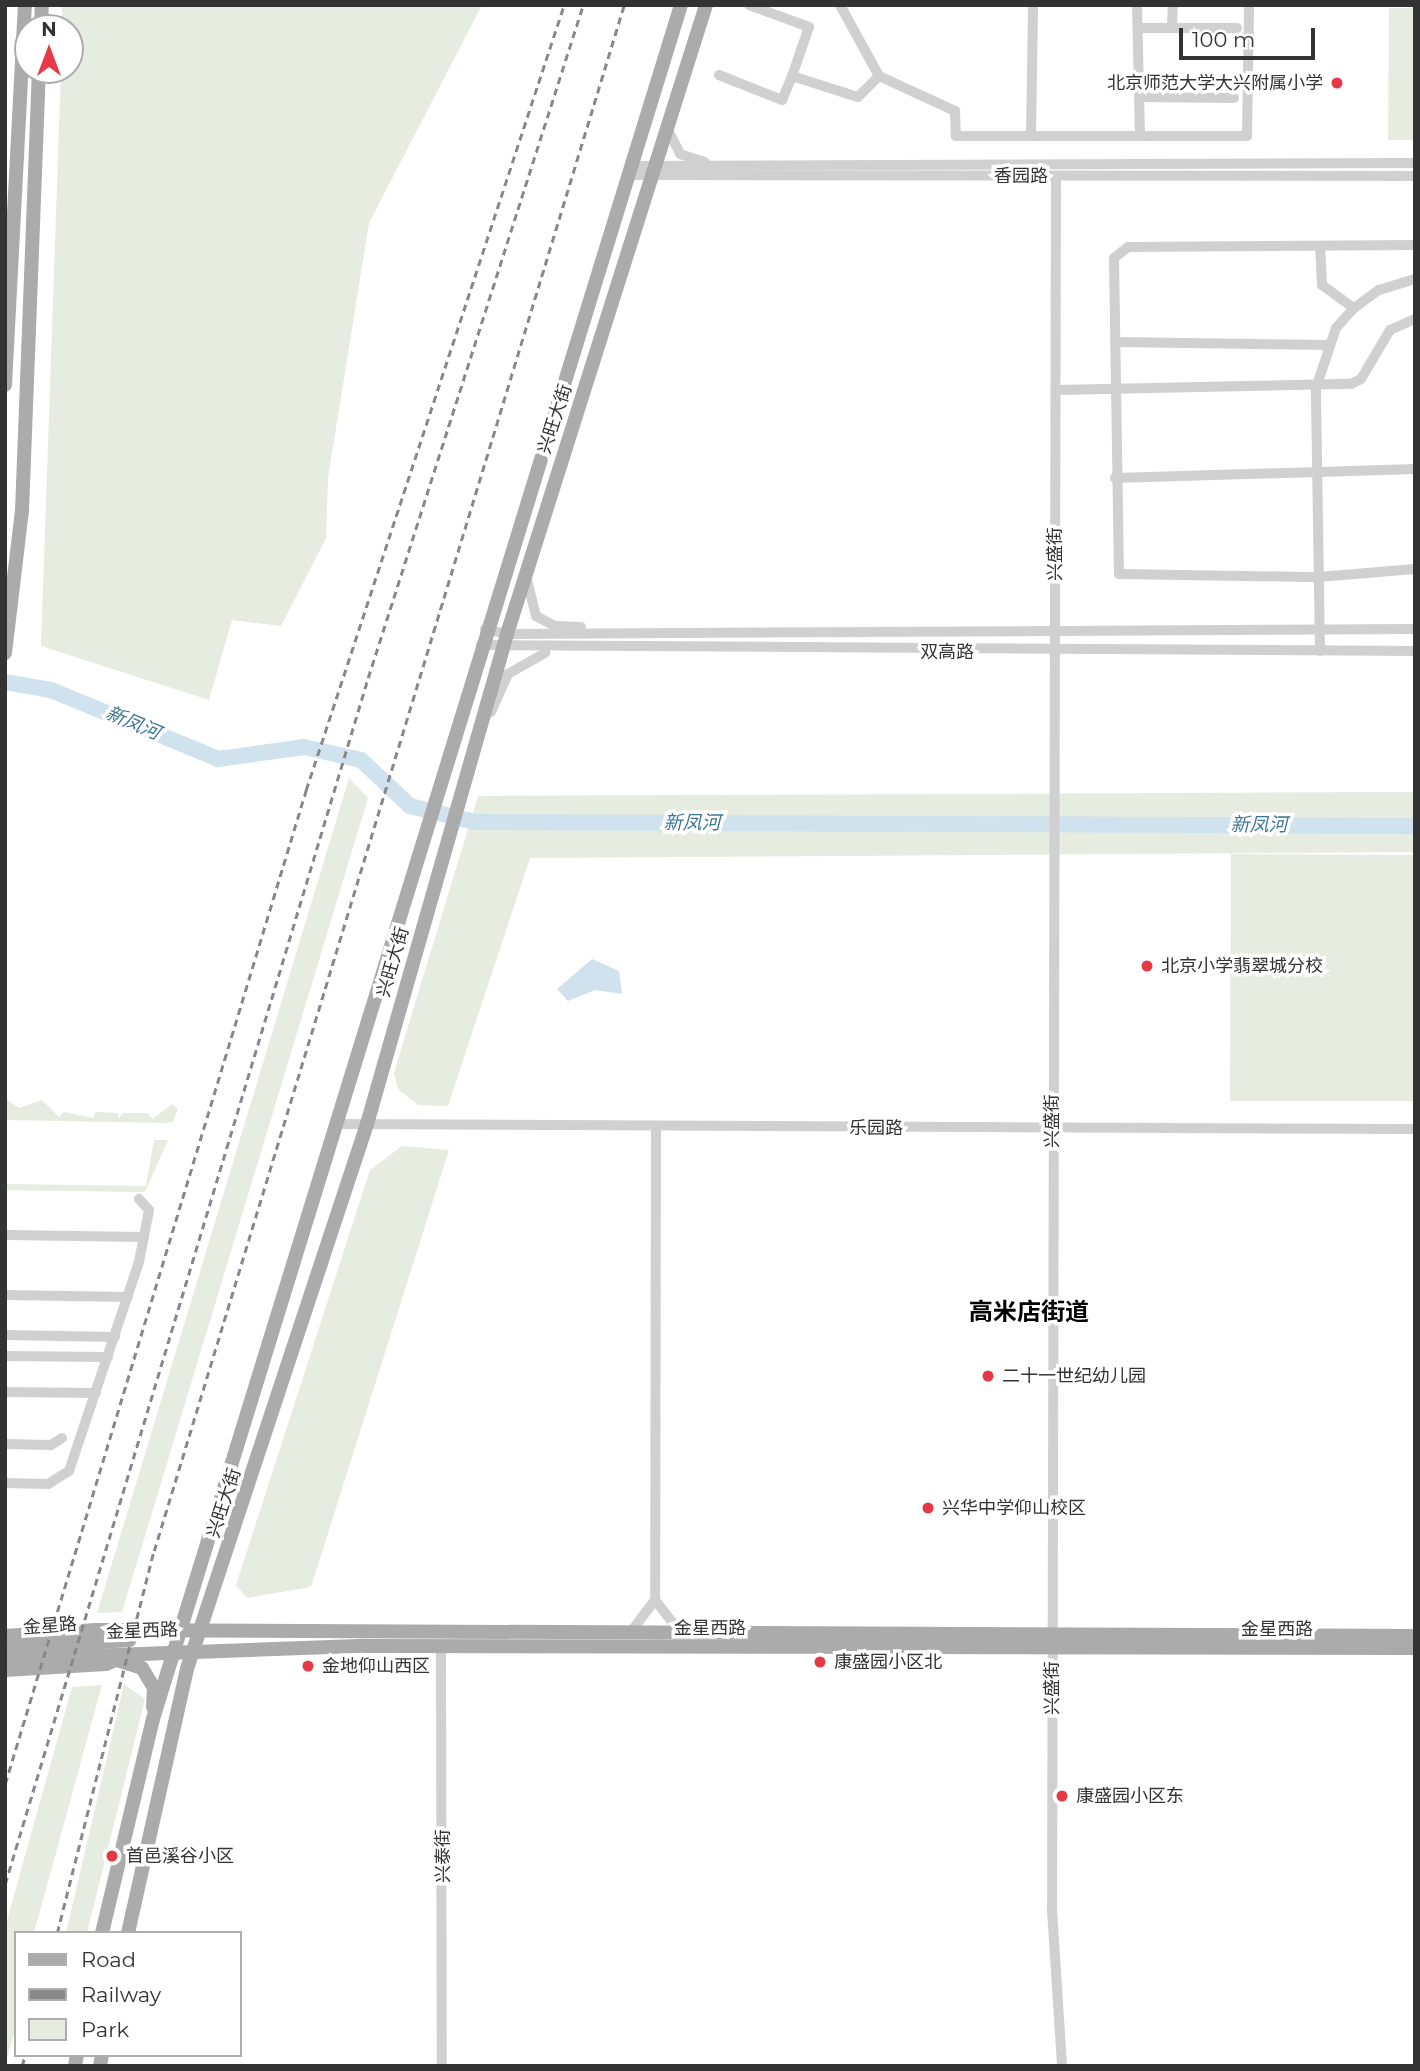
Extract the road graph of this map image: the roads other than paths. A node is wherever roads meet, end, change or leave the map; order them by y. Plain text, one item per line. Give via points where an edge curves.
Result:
1 (25, 5) edge
2 (681, 5) edge
3 (706, 5) edge
4 (749, 5) edge
5 (840, 5) edge
6 (1033, 5) edge
7 (1137, 5) edge
8 (1173, 5) edge
9 (1249, 5) edge
10 (1140, 28) junction
11 (1172, 28) junction
12 (1237, 28) dead end
13 (719, 75) dead end
14 (792, 76) junction
15 (879, 76) junction
16 (38, 84) edge
17 (1140, 97) junction
18 (1234, 98) dead end
19 (667, 130) junction
20 (1031, 136) junction
21 (1140, 136) junction
22 (708, 163) junction
23 (1415, 163) edge
24 (630, 171) junction
25 (655, 171) junction
26 (1056, 176) junction
27 (1415, 176) edge
28 (1415, 245) edge
29 (1320, 246) junction
30 (1415, 279) edge
31 (1354, 308) junction
32 (1415, 319) edge
33 (1115, 342) junction
34 (1329, 345) junction
35 (5, 385) edge
36 (1316, 388) junction
37 (1056, 390) junction
38 (1115, 390) junction
39 (1415, 469) edge
40 (1318, 477) junction
41 (1115, 478) junction
42 (22, 511) junction
43 (5, 522) edge
44 (5, 564) edge
45 (1415, 569) edge
46 (525, 576) junction
47 (1319, 577) junction
48 (501, 579) junction
49 (13, 583) junction
50 (485, 629) junction
51 (1320, 629) junction
52 (1415, 629) edge
53 (1055, 632) junction
54 (506, 634) junction
55 (622, 634) junction
56 (481, 645) junction
57 (502, 650) junction
58 (553, 650) junction
59 (1320, 651) junction
60 (1415, 651) edge
61 (1055, 652) junction
62 (5, 653) edge
63 (472, 673) junction
64 (493, 680) junction
65 (470, 763) junction
66 (337, 1124) junction
67 (367, 1124) junction
68 (656, 1126) junction
69 (1415, 1129) edge
70 (1052, 1130) junction
71 (139, 1199) dead end
72 (5, 1235) edge
73 (144, 1237) junction
74 (5, 1295) edge
75 (128, 1297) junction
76 (5, 1335) edge
77 (115, 1337) junction
78 (5, 1356) edge
79 (108, 1357) junction
80 (5, 1392) edge
81 (96, 1393) junction
82 (62, 1438) dead end
83 (5, 1444) edge
84 (5, 1483) edge
85 (655, 1600) junction
86 (687, 1635) junction
87 (5, 1636) edge
88 (625, 1636) junction
89 (1415, 1636) edge
90 (179, 1642) junction
91 (197, 1642) junction
92 (1052, 1642) junction
93 (441, 1647) junction
94 (5, 1648) edge
95 (1415, 1648) edge
96 (139, 1651) junction
97 (80, 1653) junction
98 (5, 1658) edge
99 (116, 1659) junction
100 (5, 1670) edge
101 (153, 1719) junction
102 (102, 1931) edge
103 (128, 1931) edge
104 (442, 2066) edge
105 (1062, 2066) edge

1 - 35 main road
2 - 24 main road, 兴旺大街
3 - 19 main road, 兴旺大街
4 - 14 street via 809,27
5 - 15 street
6 - 20 street
7 - 10 street
8 - 11 street
9 - 21 street via 1247,136
10 - 11 street
10 - 17 street
11 - 12 street
13 - 14 street via 782,100
14 - 15 street via 858,97
15 - 20 street via 955,111 956,136
16 - 42 main road
17 - 18 street
17 - 21 street
19 - 22 street via 680,154
19 - 25 main road, 兴旺大街
20 - 21 street
22 - 23 street, 香园路
22 - 25 street, 香园路
24 - 25 street, 香园路
24 - 48 main road, 兴旺大街
25 - 26 street, 香园路
25 - 46 main road, 兴旺大街
26 - 27 street, 香园路
26 - 37 street, 兴盛街
28 - 29 street
29 - 31 street via 1322,285
29 - 33 street via 1119,250
30 - 31 street via 1379,290
31 - 34 street
32 - 36 street via 1390,330 1362,379
33 - 34 street
33 - 38 street
34 - 36 street
36 - 38 street
36 - 40 street
37 - 38 street
37 - 53 street, 兴盛街
38 - 41 street
39 - 40 street
40 - 41 street
40 - 47 street
41 - 47 street via 1119,574 1130,579
42 - 43 main road via 15,524
42 - 49 main road
44 - 49 main road
45 - 47 street
46 - 48 main road via 509,589
46 - 54 main road, 兴旺大街
46 - 55 street via 529,603 544,622
47 - 51 street
48 - 50 main road, 兴旺大街
49 - 62 main road
50 - 54 street, 双高路
50 - 56 main road, 兴旺大街
51 - 52 street, 双高路
51 - 53 street, 双高路
51 - 59 street
53 - 55 street, 双高路
53 - 61 street, 兴盛街
54 - 55 street, 双高路
54 - 57 main road, 兴旺大街
56 - 57 street, 双高路
56 - 63 main road, 兴旺大街
57 - 58 street, 双高路
57 - 64 main road, 兴旺大街
58 - 61 street, 双高路
58 - 65 street via 508,674
59 - 60 street, 双高路
59 - 61 street, 双高路
61 - 70 street, 兴盛街
63 - 64 main road via 486,669
63 - 66 main road, 兴旺大街
64 - 65 main road, 兴旺大街
65 - 67 main road, 兴旺大街
66 - 67 street, 乐园路
66 - 90 main road, 兴旺大街
67 - 68 street, 乐园路
67 - 91 main road, 兴旺大街
68 - 70 street, 乐园路
68 - 85 street
69 - 70 street, 乐园路
70 - 92 street, 兴盛街
71 - 73 street via 149,1210
72 - 73 street
73 - 75 street
74 - 75 street
75 - 77 street
76 - 77 street
77 - 79 street
78 - 79 street
79 - 81 street
80 - 81 street
81 - 84 street via 69,1471 48,1484
82 - 83 street via 51,1445
85 - 86 street via 667,1622
85 - 88 street via 637,1630
86 - 88 main road, 金星西路
86 - 92 main road, 金星西路
87 - 90 main road via 96,1630
88 - 91 main road, 金星西路
89 - 92 main road, 金星西路
90 - 91 main road, 金星西路
90 - 94 main road, 金星路
90 - 96 main road, 金星西路
90 - 101 main road, 兴旺大街
91 - 93 main road, 金星西路
91 - 103 main road, 兴旺大街
92 - 93 main road, 金星西路
92 - 95 main road, 金星西路
92 - 105 street, 兴盛街 via 1053,1987
93 - 104 street, 兴泰街
96 - 97 main road, 金星西路
96 - 99 main road
97 - 98 main road, 金星西路
97 - 99 main road
99 - 100 main road
99 - 101 main road via 148,1676
101 - 102 main road, 兴旺大街

